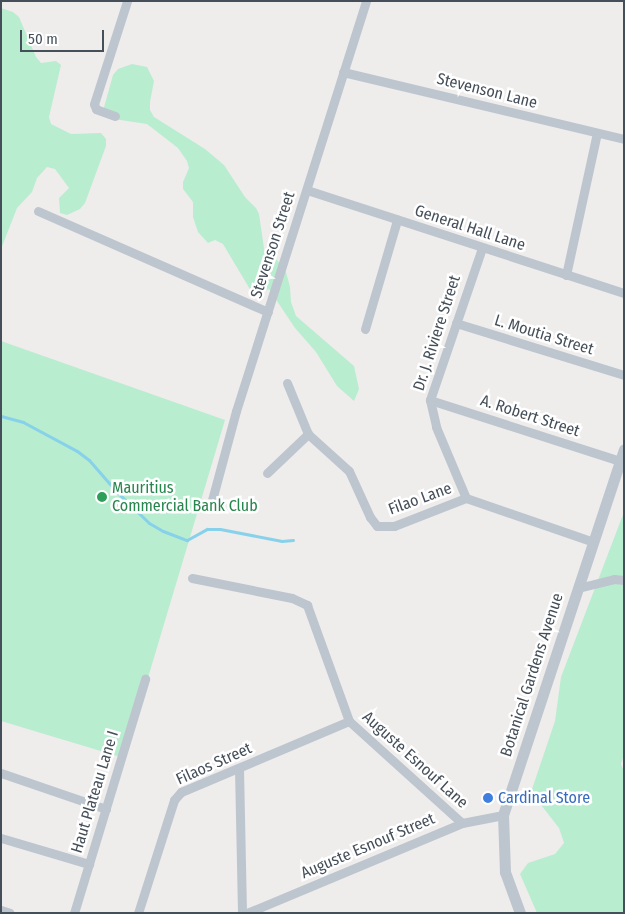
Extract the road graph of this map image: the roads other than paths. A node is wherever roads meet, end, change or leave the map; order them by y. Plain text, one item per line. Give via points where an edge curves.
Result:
1 (127, 1) edge
2 (366, 1) edge
3 (343, 72) junction
4 (115, 116) dead end
5 (597, 133) junction
6 (624, 139) edge
7 (307, 190) junction
8 (38, 211) dead end
9 (397, 220) junction
10 (482, 248) junction
11 (566, 275) junction
12 (624, 293) edge
13 (268, 312) junction
14 (456, 324) junction
15 (365, 329) dead end
16 (624, 375) edge
17 (287, 383) dead end
18 (430, 400) junction
19 (308, 434) junction
20 (622, 455) edge
21 (267, 473) dead end
22 (466, 498) junction
23 (212, 500) dead end
24 (594, 542) junction
25 (192, 578) dead end
26 (624, 580) edge
27 (578, 588) junction
28 (145, 679) dead end
29 (349, 722) junction
30 (239, 769) junction
31 (1, 773) edge
32 (106, 809) junction
33 (503, 815) junction
34 (462, 823) junction
35 (1, 838) edge
36 (89, 864) junction
37 (1, 910) edge
38 (10, 913) edge
39 (74, 913) edge
40 (138, 913) edge
41 (242, 913) edge
42 (247, 913) edge
43 (520, 913) edge

1 - 4 street via 94,104
2 - 3 street, Stevenson Street
3 - 5 street, Stevenson Lane
3 - 7 street, Stevenson Street
5 - 6 street, Stevenson Lane
5 - 11 street
7 - 9 street, General Hall Lane
7 - 13 street, Stevenson Street
8 - 13 street
9 - 10 street, General Hall Lane
9 - 15 street
10 - 11 street, General Hall Lane
10 - 14 street, Dr. J. Riviere Street
11 - 12 street, General Hall Lane
13 - 23 street, Stevenson Street via 236,410
14 - 16 street, L. Moutia Street
14 - 18 street, Dr. J. Riviere Street
17 - 19 street, Filao Lane
18 - 20 street, A. Robert Street
18 - 22 street, Dr. J. Riviere Street via 436,427
19 - 21 street
19 - 22 street, Filao Lane via 349,471 377,526 394,526
20 - 24 street, Botanical Gardens Avenue
22 - 24 street
24 - 27 street, Botanical Gardens Avenue
25 - 29 street, Auguste Esnouf Lane via 292,598 307,605
26 - 27 street via 614,579
27 - 33 street, Botanical Gardens Avenue
28 - 32 street, Haut Plateau Lane I
29 - 30 street, Filaos Street
29 - 34 street, Auguste Esnouf Lane
30 - 40 street, Filaos Street via 191,787 174,800
30 - 41 street
31 - 32 street
32 - 36 street, Haut Plateau Lane I
33 - 34 street, Auguste Esnouf Street
33 - 43 street, Botanical Gardens Avenue via 505,872
34 - 42 street, Auguste Esnouf Street
35 - 36 street
36 - 39 street, Haut Plateau Lane I
37 - 38 street

